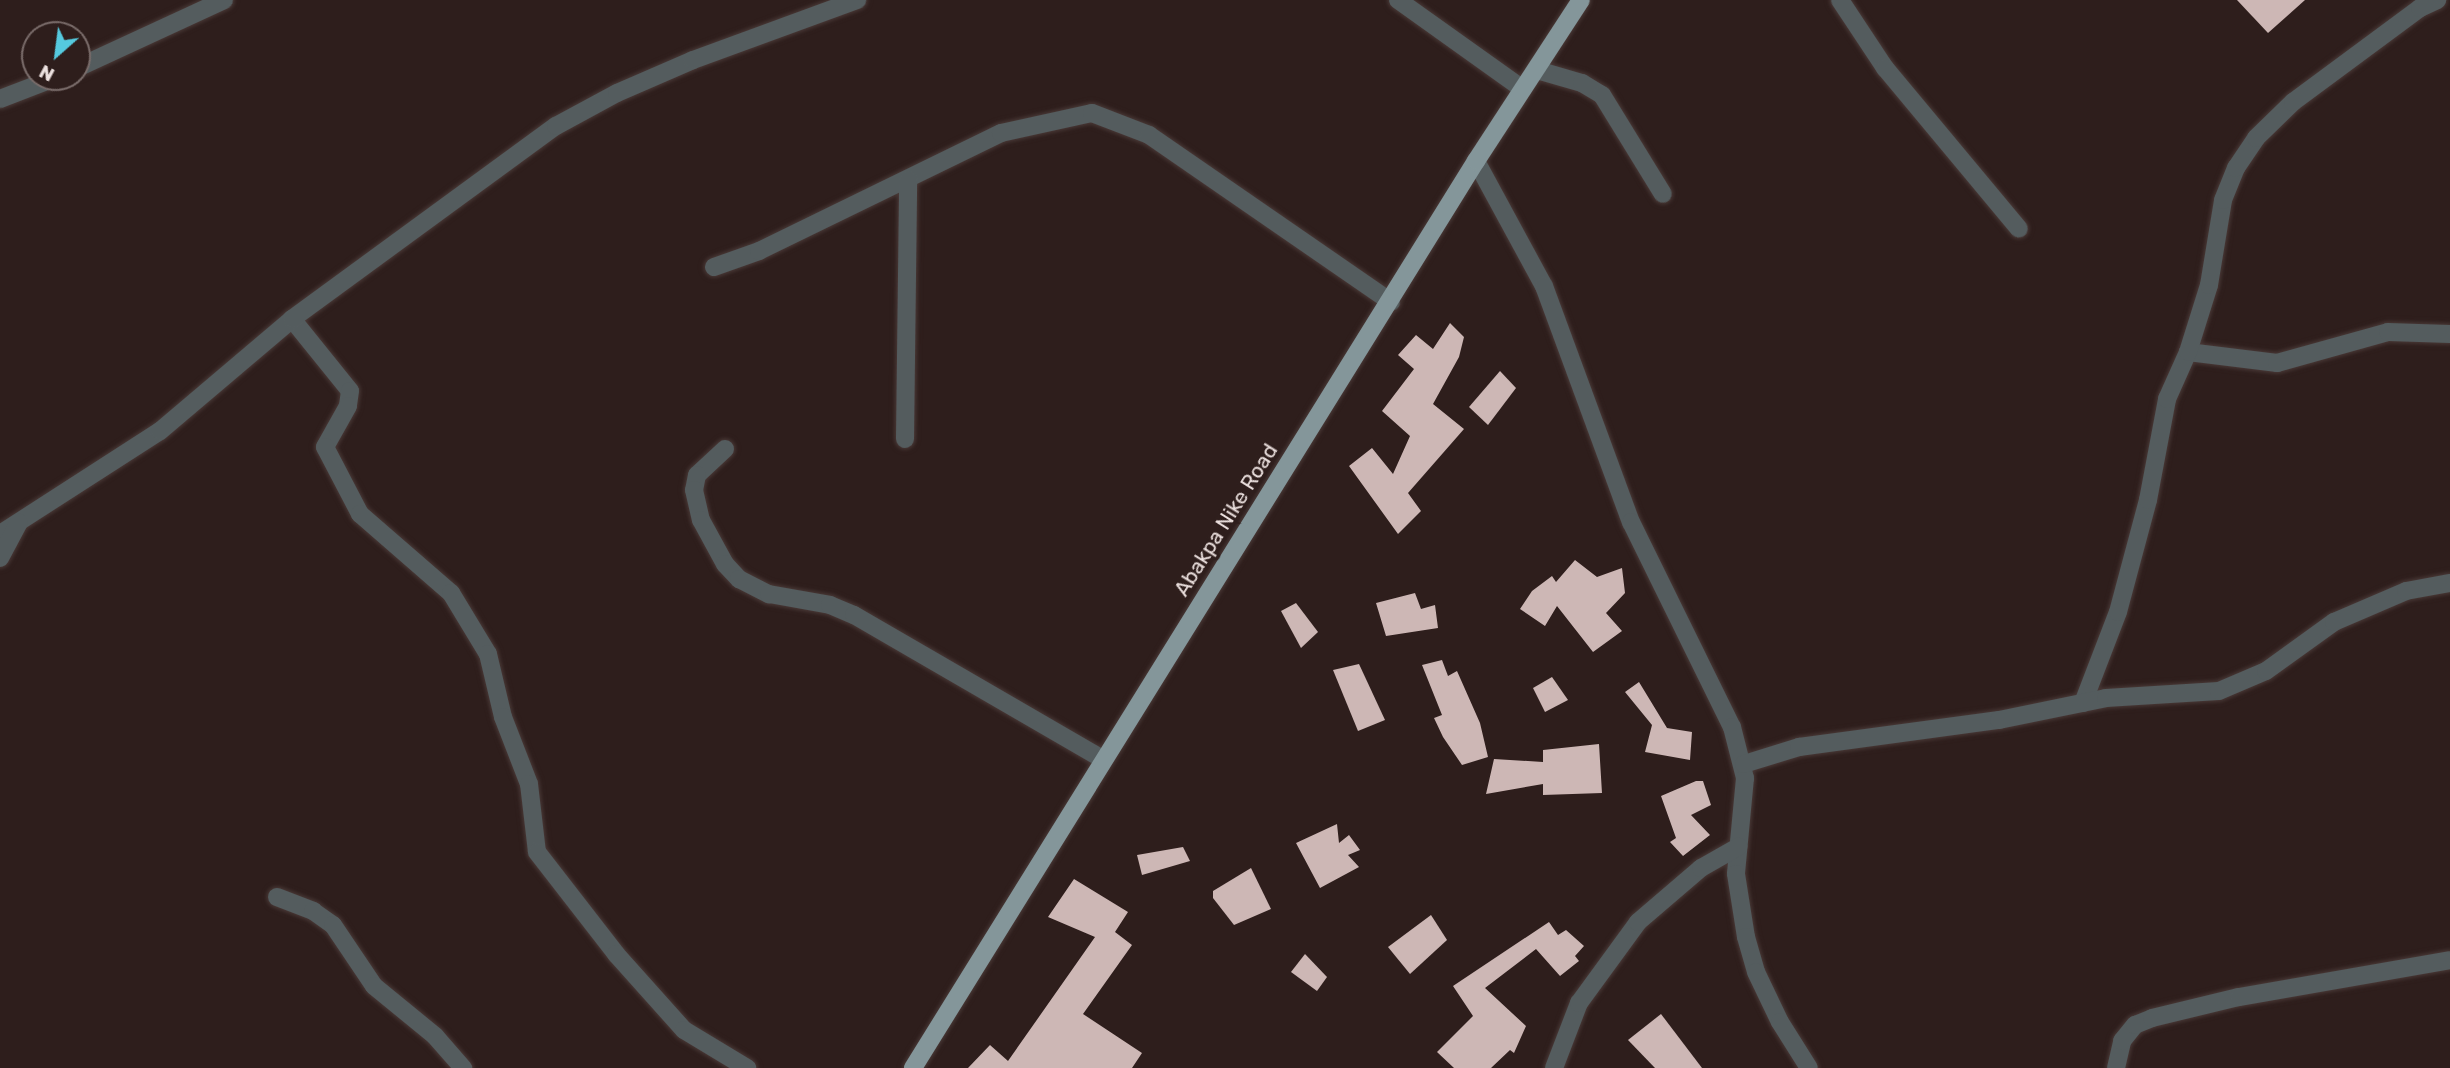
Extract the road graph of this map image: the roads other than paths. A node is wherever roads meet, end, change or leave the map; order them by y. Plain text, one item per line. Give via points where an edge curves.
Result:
1 (224, 0) edge
2 (857, 0) edge
3 (1398, 0) edge
4 (1581, 0) edge
5 (1840, 0) edge
6 (2437, 0) edge
7 (91, 62) edge
8 (1537, 70) junction
9 (1523, 89) junction
10 (21, 91) edge
11 (0, 99) edge
12 (1476, 162) junction
13 (908, 180) junction
14 (1663, 194) dead end
15 (2020, 229) dead end
16 (714, 267) dead end
17 (1391, 302) junction
18 (292, 319) junction
19 (2450, 334) edge
20 (2188, 352) junction
21 (905, 439) dead end
22 (724, 449) dead end
23 (19, 523) junction
24 (0, 534) edge
25 (0, 558) edge
26 (2450, 583) edge
27 (2083, 703) junction
28 (1102, 759) junction
29 (1744, 764) junction
30 (1738, 847) junction
31 (277, 897) dead end
32 (2450, 960) edge
33 (2118, 1066) edge
34 (463, 1068) edge
35 (747, 1068) edge
36 (912, 1068) edge
37 (1554, 1068) edge
38 (1809, 1068) edge

1 - 7 street
2 - 18 street via 693,60 556,126
3 - 9 street
4 - 8 main road, Abakpa Nike Road
5 - 15 street via 1885,68
6 - 20 street via 2293,102 2256,138 2236,168 2223,200 2209,285
8 - 9 main road, Abakpa Nike Road
8 - 14 street via 1582,83 1602,95
9 - 12 main road, Abakpa Nike Road
10 - 11 street
12 - 17 main road, Abakpa Nike Road
12 - 29 street via 1544,286 1631,522 1724,708
13 - 16 street via 759,251
13 - 17 street via 1001,134 1092,113 1149,135
13 - 21 street
17 - 28 main road, Abakpa Nike Road
18 - 23 street via 160,431
18 - 35 street via 350,391 348,406 325,447 360,514 451,593 488,654 503,717 529,784 537,852 616,954 684,1030
19 - 20 street via 2388,332 2277,363
20 - 27 street via 2167,398 2148,500 2118,612
22 - 28 street via 698,475 694,490 701,520 725,564 739,579 769,594 831,605 854,615
23 - 24 street
23 - 25 street
26 - 27 street via 2406,591 2334,622 2242,684 2193,695
27 - 29 street via 1999,720 1799,747
28 - 36 main road, Abakpa Nike Road
29 - 30 street
30 - 37 street via 1701,868 1638,922 1579,1003
30 - 38 street via 1736,874 1756,972
31 - 34 street via 313,911 333,925 374,986 435,1036
32 - 33 street via 2239,997 2152,1018 2135,1025 2122,1041

